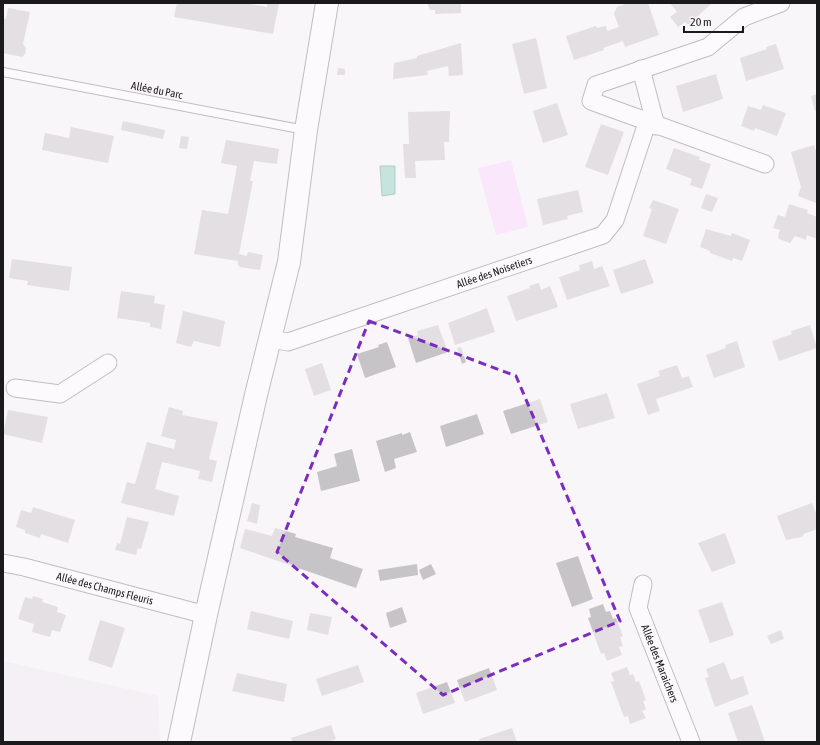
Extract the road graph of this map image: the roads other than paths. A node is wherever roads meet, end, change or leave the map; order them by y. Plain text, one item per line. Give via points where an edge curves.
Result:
1 (327, 3) edge
2 (781, 3) edge
3 (641, 70) junction
4 (3, 72) edge
5 (652, 125) junction
6 (306, 130) junction
7 (765, 164) dead end
8 (270, 339) junction
9 (108, 363) dead end
10 (15, 388) dead end
11 (3, 563) edge
12 (643, 584) dead end
13 (206, 615) junction
14 (179, 742) edge
15 (691, 742) edge

1 - 6 main road
2 - 3 street via 744,17 708,47
3 - 5 street
3 - 5 street via 596,85 591,101
4 - 6 lane, Allée du Parc
5 - 7 street
5 - 8 street, Allée des Noisetiers via 615,220 604,235 288,342
6 - 8 main road via 289,262
8 - 13 main road
9 - 10 street via 60,394
11 - 13 street, Allée des Champs Fleuris
12 - 15 street, Allée des Maraichers via 638,608
13 - 14 main road

